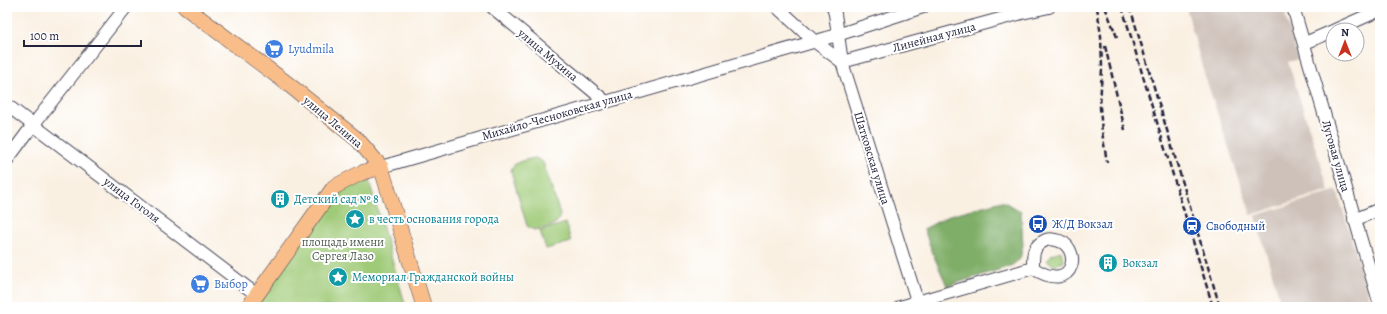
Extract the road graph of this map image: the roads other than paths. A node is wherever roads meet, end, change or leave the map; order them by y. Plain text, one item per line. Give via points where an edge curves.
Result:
1 (126, 7) edge
2 (185, 7) edge
3 (492, 7) edge
4 (777, 7) edge
5 (833, 7) edge
6 (923, 7) edge
7 (1049, 7) edge
8 (1294, 7) edge
9 (1380, 10) edge
10 (1352, 22) edge
11 (1325, 34) edge
12 (837, 35) junction
13 (814, 41) junction
14 (1305, 43) junction
15 (842, 62) junction
16 (605, 102) junction
17 (7, 105) edge
18 (33, 125) junction
19 (7, 160) edge
20 (381, 167) junction
21 (1380, 209) edge
22 (1354, 220) junction
23 (1033, 268) dead end
24 (253, 301) edge
25 (918, 304) edge
26 (1380, 305) edge
27 (424, 307) edge
28 (900, 307) edge

1 - 18 street
2 - 20 main road, улица Ленина via 358,140
3 - 16 street, улица Мухина
4 - 13 street
5 - 12 street, Шатковская улица
6 - 12 street, Михайло-Чесноковская улица
7 - 15 street, Линейная улица
8 - 14 street, Луговая улица
9 - 10 street
11 - 14 street
12 - 13 street, Михайло-Чесноковская улица
12 - 15 street, Шатковская улица
13 - 15 street
13 - 16 street, Михайло-Чесноковская улица
14 - 22 street, Луговая улица
15 - 25 street, Шатковская улица
16 - 20 street, Михайло-Чесноковская улица
17 - 18 street, улица Гоголя
18 - 19 street
18 - 24 street, улица Гоголя
20 - 24 main road, Михайло-Чесноковская улица via 361,173 334,187
20 - 27 main road, улица Ленина
21 - 22 street
22 - 26 street, Луговая улица
23 - 25 street
25 - 28 street

